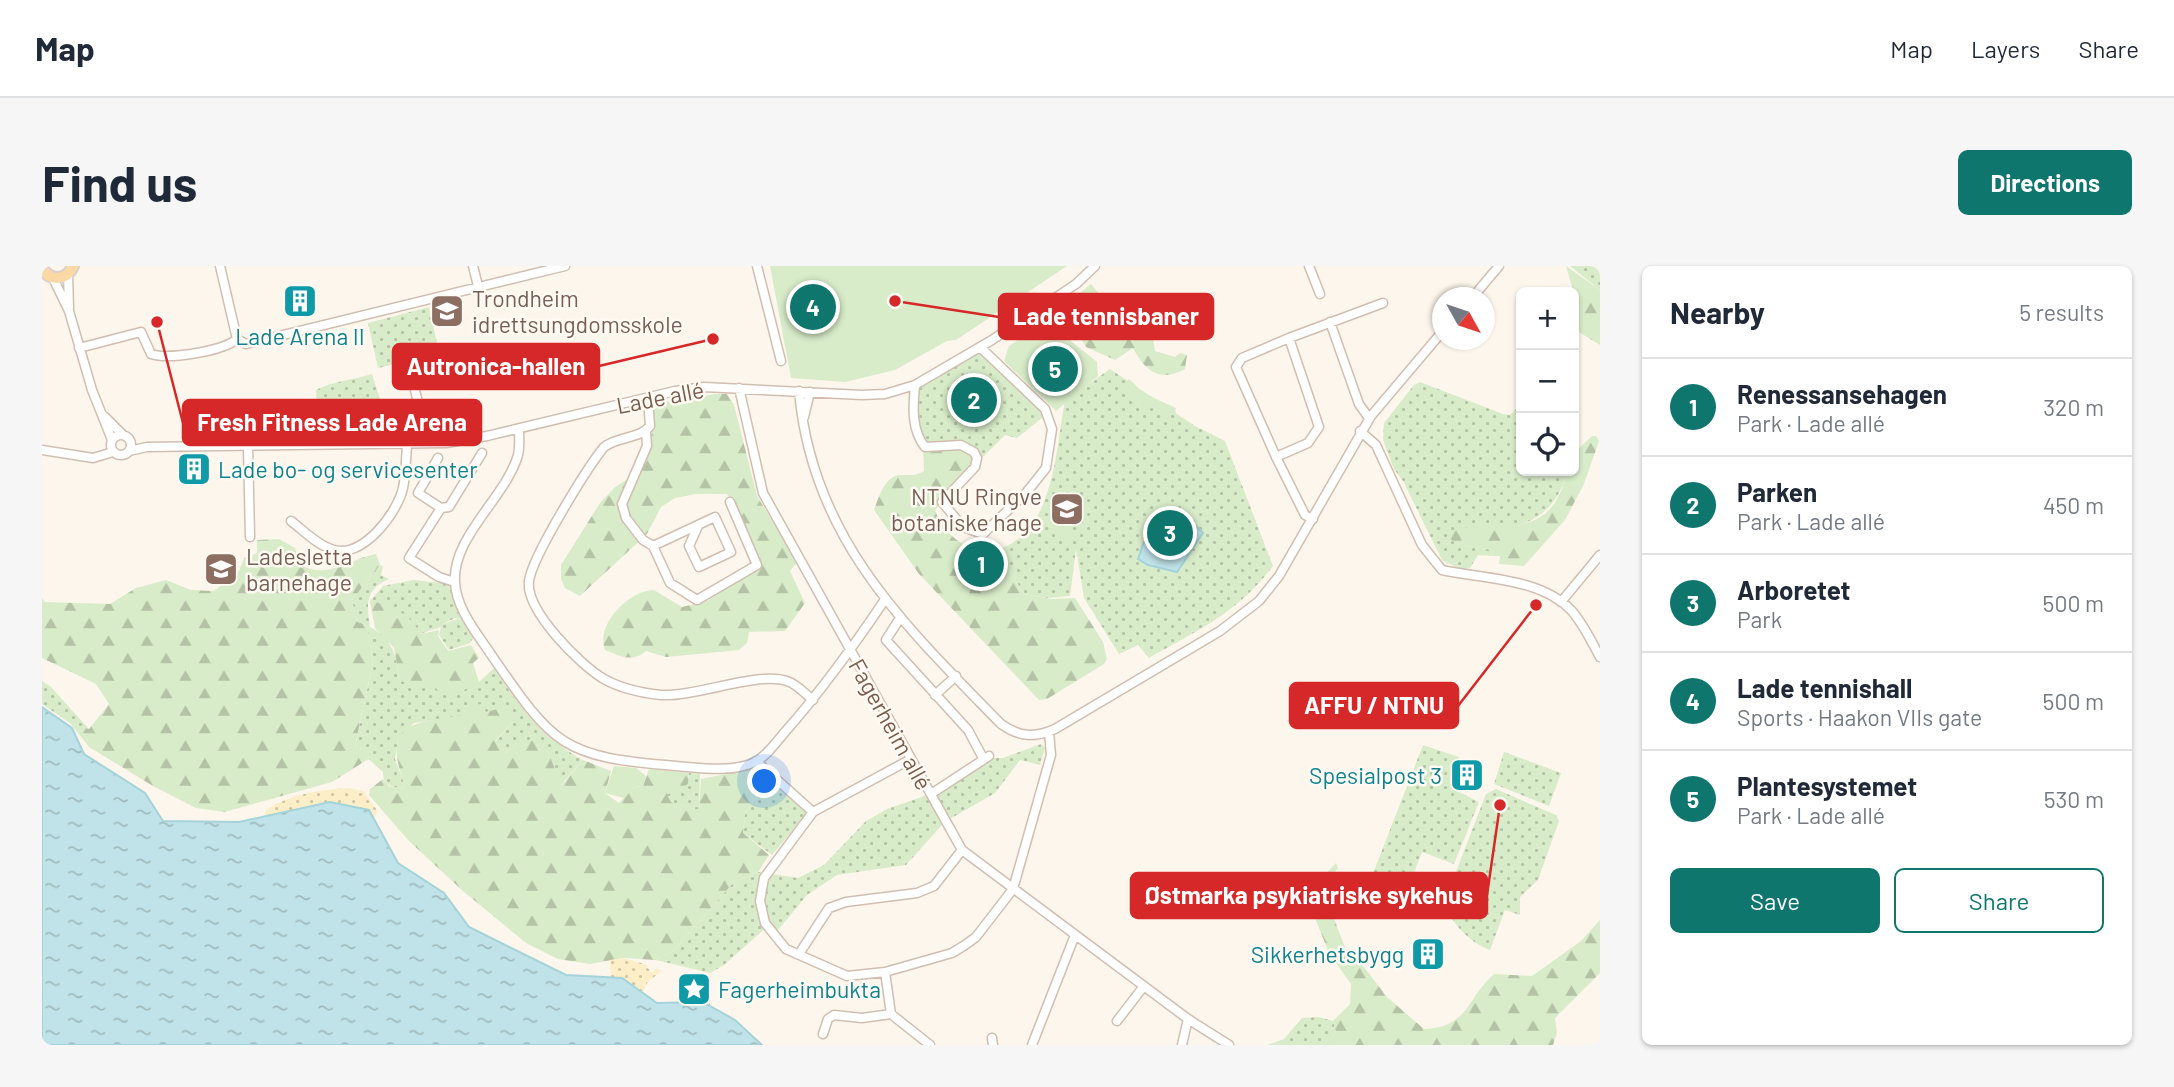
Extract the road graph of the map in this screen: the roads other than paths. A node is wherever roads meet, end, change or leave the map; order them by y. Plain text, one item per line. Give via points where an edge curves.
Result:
1 (220, 266) edge
2 (473, 266) edge
3 (565, 266) edge
4 (757, 266) edge
5 (1094, 266) edge
6 (1309, 266) edge
7 (1499, 266) edge
8 (70, 270) edge
9 (46, 273) edge
10 (478, 286) junction
11 (1481, 287) edge
12 (1320, 294) dead end
13 (1382, 303) dead end
14 (69, 311) junction
15 (1329, 322) junction
16 (1289, 338) junction
17 (237, 339) junction
18 (1432, 345) edge
19 (980, 347) junction
20 (79, 348) junction
21 (405, 355) dead end
22 (781, 361) dead end
23 (915, 385) junction
24 (739, 388) junction
25 (799, 391) junction
26 (810, 392) junction
27 (648, 398) junction
28 (101, 414) junction
29 (1369, 418) junction
30 (802, 423) junction
31 (519, 429) junction
32 (1360, 431) junction
33 (646, 432) junction
34 (121, 435) junction
35 (111, 440) junction
36 (421, 443) junction
37 (407, 444) junction
38 (130, 447) junction
39 (248, 447) junction
40 (42, 450) edge
41 (113, 452) junction
42 (482, 453) dead end
43 (1276, 457) junction
44 (438, 458) dead end
45 (730, 502) dead end
46 (441, 508) junction
47 (1313, 519) junction
48 (290, 521) dead end
49 (698, 526) junction
50 (250, 537) dead end
51 (653, 546) junction
52 (1600, 555) edge
53 (454, 582) junction
54 (884, 601) junction
55 (1561, 602) junction
56 (900, 618) junction
57 (850, 652) junction
58 (1600, 657) edge
59 (956, 676) junction
60 (935, 695) junction
61 (813, 700) junction
62 (1049, 732) junction
63 (911, 759) junction
64 (756, 761) junction
65 (931, 793) junction
66 (813, 812) junction
67 (962, 850) junction
68 (1013, 889) junction
69 (1075, 935) junction
70 (799, 954) junction
71 (885, 972) junction
72 (1144, 986) junction
73 (891, 1014) junction
74 (1188, 1019) junction
75 (1117, 1021) dead end
76 (823, 1034) dead end
77 (930, 1045) edge
78 (1032, 1045) edge
79 (1182, 1045) edge
80 (1229, 1045) edge

1 - 17 street
2 - 10 street
3 - 10 street
4 - 22 street
5 - 19 street, Lade allé via 1076,284
6 - 12 street
7 - 11 street
8 - 9 main road
8 - 14 street
9 - 14 street
10 - 17 street via 246,344
13 - 15 street
14 - 20 street
15 - 16 street
15 - 29 street via 1359,404
16 - 43 street via 1319,427 1308,443
16 - 43 street via 1242,358 1236,367
17 - 20 street via 190,354 166,356 151,354 141,332
18 - 29 street
19 - 23 street, Lade allé
19 - 23 street via 1045,410 1052,429 1046,468 983,534 963,527 942,502 975,467 977,458 961,445 925,447 918,439
20 - 28 street
21 - 36 street via 421,414
23 - 26 street, Lade allé via 862,396
24 - 25 street, Lade allé
24 - 27 street, Lade allé via 688,389
24 - 57 street, Fagerheim allé via 763,493
25 - 26 street, Lade allé
25 - 30 street
26 - 30 street
27 - 31 street, Lade allé
27 - 33 street via 651,423
28 - 34 street
28 - 35 street
29 - 32 street
30 - 54 street via 817,482 838,531
31 - 36 street, Lade allé via 455,442
31 - 53 street via 516,461 460,553
32 - 47 street
32 - 55 street via 1376,445 1422,545 1442,570 1526,586
33 - 51 street via 647,446 622,504 631,527
33 - 61 street via 614,439 596,457 535,561 528,583 535,609 594,673 632,690 689,693 773,679 792,684
34 - 35 street
34 - 38 street
35 - 41 street
36 - 37 street, Lade allé
37 - 39 street, Lade allé
37 - 48 street via 403,489 385,521 364,543 341,552 332,550
38 - 39 street, Lade allé
38 - 41 street, Lade allé via 121,456
39 - 50 street
40 - 41 street via 93,458
42 - 46 street via 449,507
43 - 47 street via 1305,515
44 - 46 street via 418,493
45 - 51 street via 757,565 697,600 670,583
46 - 53 street via 409,558
47 - 62 street via 1279,576 1253,607
49 - 49 street via 715,517 731,552 699,566 690,546
49 - 51 street
52 - 55 street
53 - 64 street via 464,613 522,701 550,733 567,744 595,757 624,762 720,769
54 - 56 street
54 - 57 street
55 - 58 street via 1580,621
56 - 59 street
56 - 60 street via 886,640
57 - 61 street
57 - 63 street, Fagerheim allé
59 - 60 street
59 - 62 street via 1007,728 1031,736
60 - 65 street via 986,757
61 - 64 street
62 - 68 street via 1051,755
63 - 65 street, Fagerheim allé
63 - 66 street
64 - 66 street
65 - 67 street, Fagerheim allé
66 - 70 street via 764,878 760,901 772,935
67 - 68 street, Fagerheim allé
67 - 70 street via 934,886 925,890 829,908
68 - 69 street, Fagerheim allé
68 - 71 street via 965,946
69 - 72 street, Fagerheim allé
69 - 78 street
70 - 71 street via 847,976
71 - 73 street
72 - 74 street, Fagerheim allé
72 - 75 street
73 - 76 street via 834,1015
73 - 77 street
74 - 79 street
74 - 80 street, Fagerheim allé

